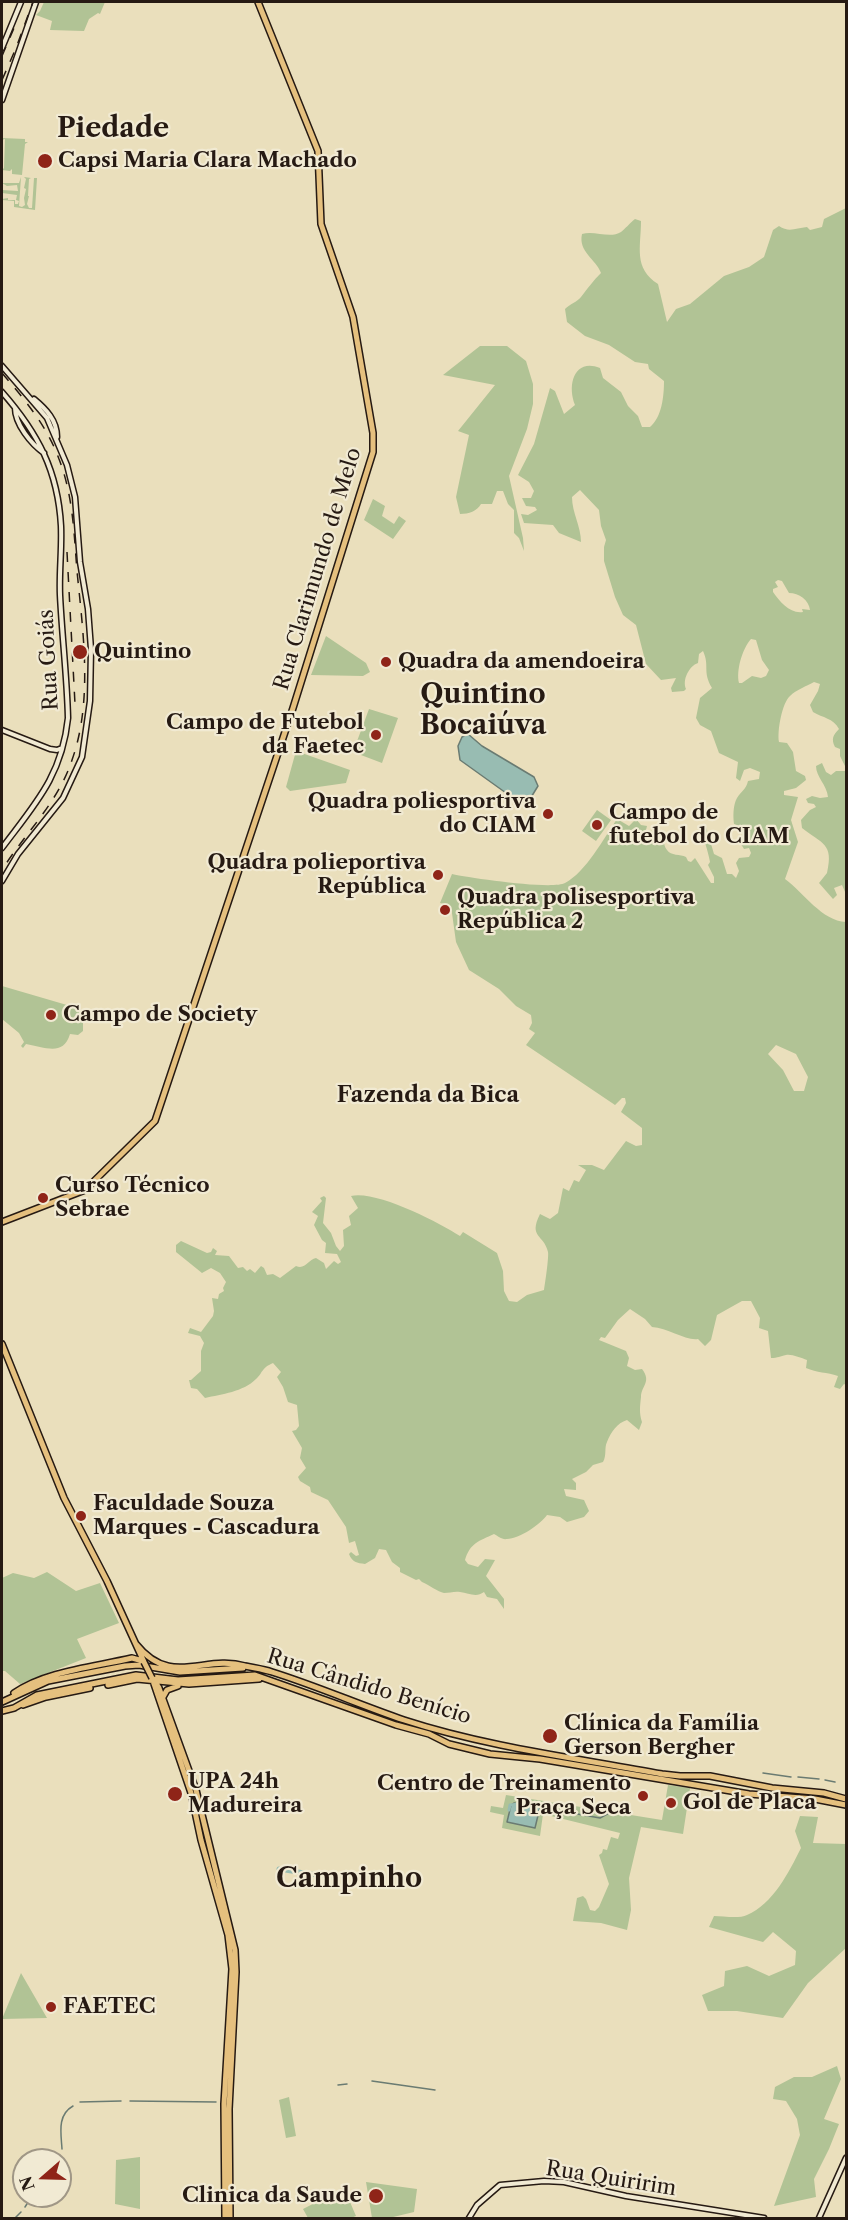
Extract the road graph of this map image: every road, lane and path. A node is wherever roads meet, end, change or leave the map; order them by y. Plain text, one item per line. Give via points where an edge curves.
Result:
1 (21, 2) edge
2 (36, 2) edge
3 (258, 2) edge
4 (2, 48) edge
5 (2, 100) edge
6 (2, 366) edge
7 (2, 392) edge
8 (2, 730) edge
9 (63, 748) junction
10 (50, 749) junction
11 (60, 759) junction
12 (2, 848) edge
13 (2, 881) edge
14 (2, 1222) edge
15 (2, 1344) edge
16 (136, 1644) junction
17 (144, 1662) junction
18 (254, 1668) junction
19 (268, 1678) junction
20 (152, 1679) junction
21 (189, 1684) junction
22 (163, 1699) junction
23 (2, 1702) edge
24 (14, 1708) junction
25 (2, 1711) edge
26 (846, 1799) edge
27 (846, 1805) edge
28 (846, 2158) edge
29 (228, 2218) edge
30 (469, 2218) edge
31 (764, 2218) edge
32 (819, 2218) edge

1 - 4 main road
2 - 5 main road
3 - 14 main road, Rua Clarimundo de Melo via 318,151 321,224 353,317 374,446 329,596 158,1115 85,1190
6 - 13 main road via 52,418 67,465 75,497 88,609 90,701 83,754 63,798 18,854
7 - 9 main road, Rua Goiás via 15,407 23,429 45,453 57,492 68,718
8 - 10 main road
9 - 10 main road
9 - 11 main road, Rua Goiás
10 - 11 main road
11 - 12 main road, Rua Goiás via 44,790
15 - 16 main road via 64,1498
16 - 17 main road
16 - 18 main road, Rua Cândido Benício via 152,1662 167,1666 238,1664
17 - 20 main road, bridge
17 - 23 main road via 132,1658 45,1677
18 - 23 main road via 180,1672 130,1665 48,1681
18 - 26 main road, Rua Cândido Benício via 404,1720 507,1746 669,1775 711,1776
19 - 21 main road, Rua Cândido Benício
19 - 24 main road via 248,1675 166,1680 136,1676 38,1695
19 - 27 main road, Rua Cândido Benício via 449,1744 490,1754
20 - 21 main road, Rua Cândido Benício
20 - 22 main road
20 - 24 main road, Rua Cândido Benício via 42,1698
20 - 29 main road via 191,1793 228,1935 231,1960 224,2104
21 - 22 main road via 167,1690
22 - 29 main road via 193,1783 235,1950
24 - 25 main road
28 - 32 main road
30 - 31 main road, Rua Quiririm via 477,2205 501,2185 554,2181

